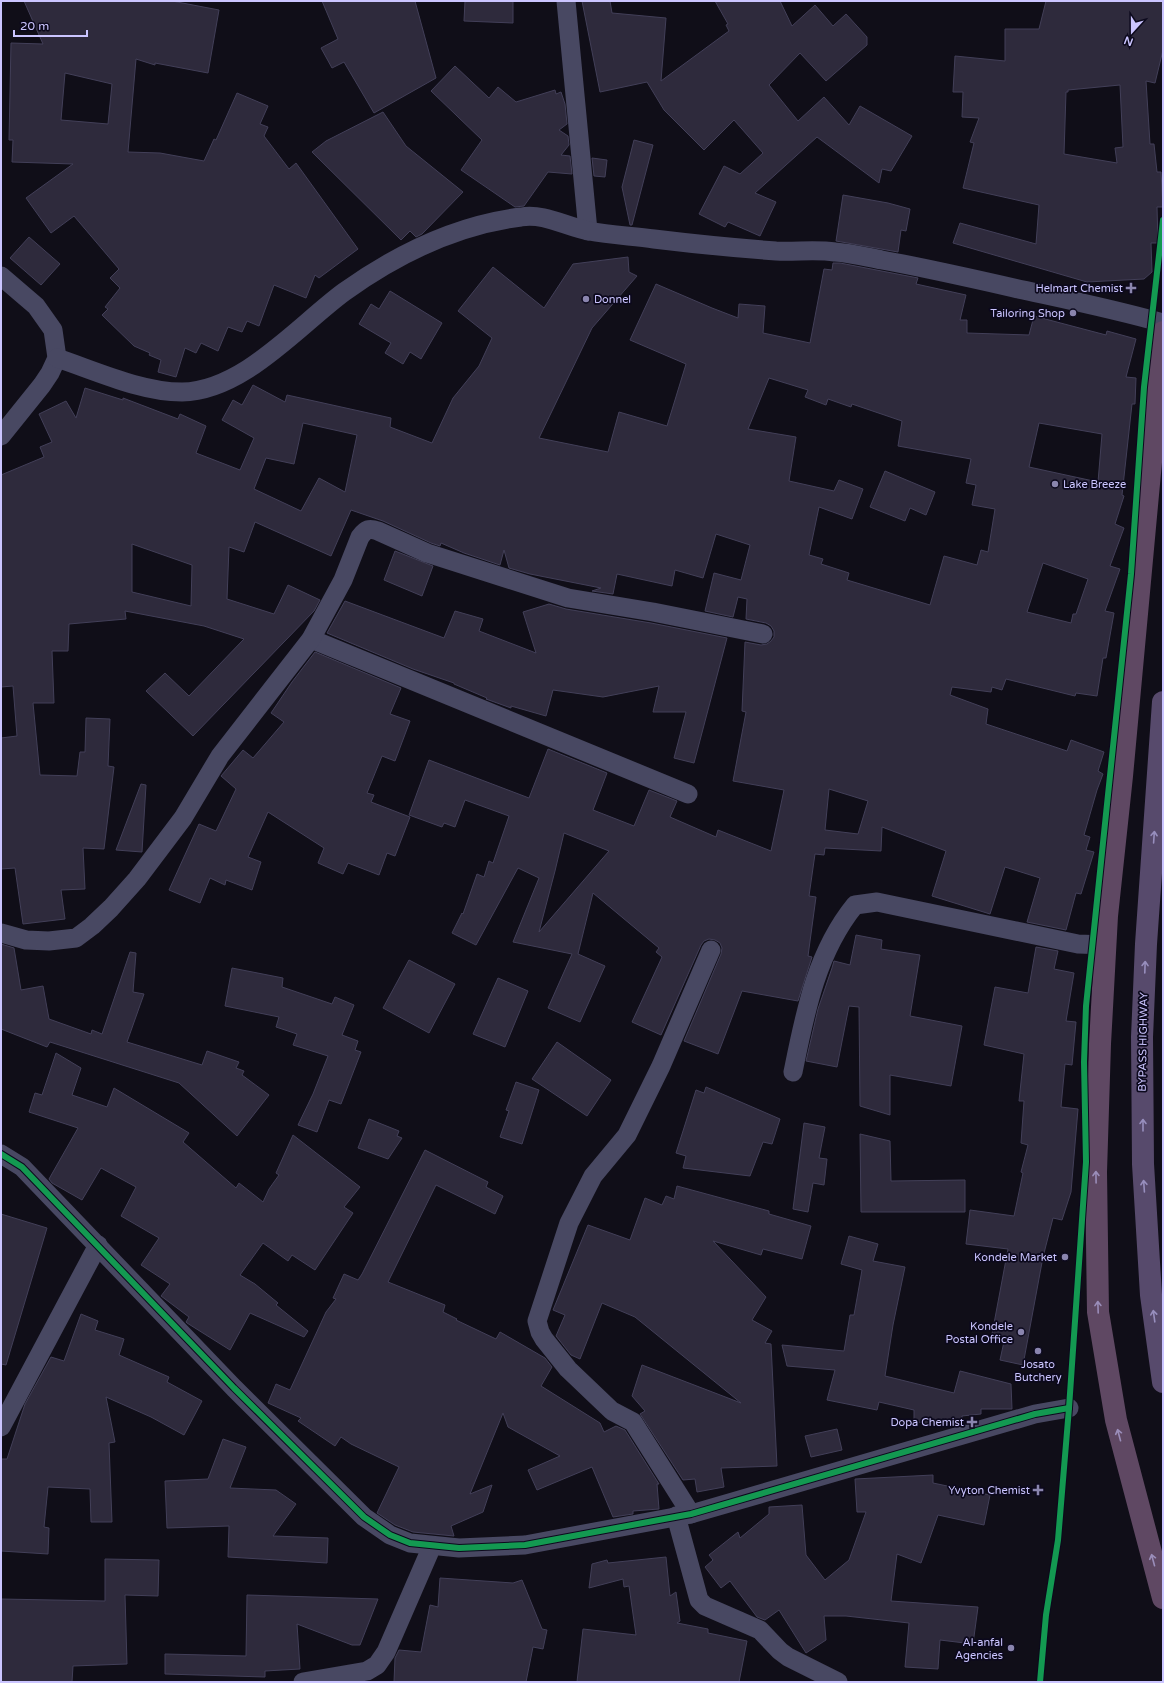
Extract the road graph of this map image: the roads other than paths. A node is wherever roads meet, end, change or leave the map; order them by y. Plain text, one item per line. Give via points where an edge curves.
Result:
1 (566, 1) edge
2 (588, 231) junction
3 (1, 276) edge
4 (1163, 323) edge
5 (1163, 332) edge
6 (57, 358) junction
7 (1, 436) edge
8 (763, 634) dead end
9 (311, 639) junction
10 (1163, 702) edge
11 (688, 794) dead end
12 (1, 933) edge
13 (1106, 945) junction
14 (711, 950) dead end
15 (793, 1072) dead end
16 (1, 1154) edge
17 (98, 1245) junction
18 (1163, 1382) edge
19 (1069, 1408) dead end
20 (1, 1427) edge
21 (684, 1515) junction
22 (432, 1546) junction
23 (1163, 1598) edge
24 (303, 1682) edge
25 (838, 1682) edge

1 - 2 street
2 - 4 street via 722,247 834,251 939,270
2 - 6 street via 548,218 525,216 462,230 434,240 373,272 341,295 286,342 246,369 205,389 182,392 157,390
3 - 6 street via 36,306 53,330
5 - 13 highway
6 - 7 street via 42,385
8 - 9 street via 568,598 427,553 370,529 365,530 360,537 343,580
9 - 11 street
9 - 12 street via 220,756 183,818 137,879 106,913 76,938 26,940
18 -> 10 main road, BYPASS HIGHWAY via 1151,1294 1143,1164 1142,1038
13 - 15 street via 1078,944 877,902 855,905 827,949 809,998
23 -> 13 highway via 1116,1420 1098,1312 1096,1172
14 - 21 street via 661,1066 627,1135 593,1176 569,1224 537,1321 544,1339 568,1369 612,1411 633,1422
16 - 17 street via 22,1167
17 - 20 street
17 - 22 street via 234,1388 364,1517 390,1535 410,1543
19 - 21 street via 1035,1414
21 - 22 street via 525,1545 459,1548
21 - 25 street via 699,1600 704,1606 760,1630 788,1657
22 - 24 street via 386,1652 377,1665 367,1671

